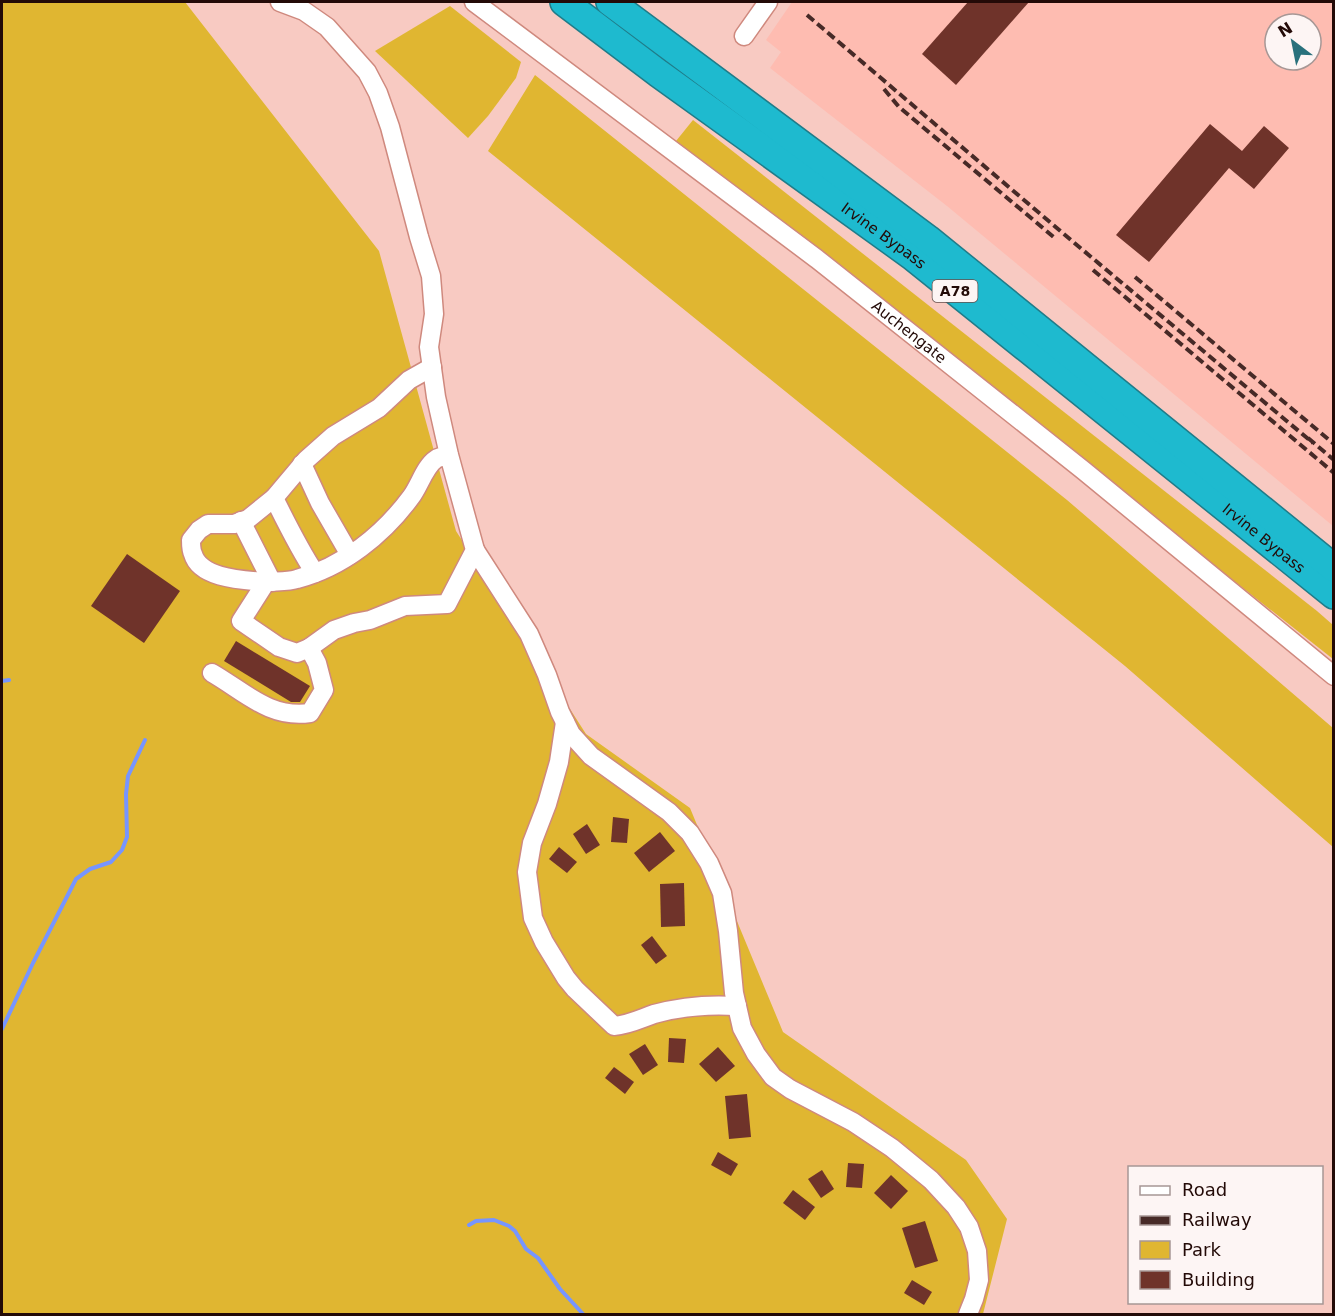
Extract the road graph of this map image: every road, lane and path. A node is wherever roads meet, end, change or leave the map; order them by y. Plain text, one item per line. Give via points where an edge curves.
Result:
1 (280, 2) edge
2 (474, 2) edge
3 (564, 2) edge
4 (610, 2) edge
5 (768, 2) edge
6 (744, 36) dead end
7 (432, 367) junction
8 (449, 455) junction
9 (302, 464) junction
10 (274, 498) junction
11 (241, 521) junction
12 (474, 550) junction
13 (350, 555) junction
14 (1334, 568) edge
15 (315, 573) junction
16 (269, 582) junction
17 (1334, 595) edge
18 (309, 648) junction
19 (212, 673) dead end
20 (1334, 676) edge
21 (565, 722) junction
22 (737, 1006) junction
23 (968, 1314) edge

1 - 7 street via 304,11 327,27 367,72 378,93 431,276
2 - 20 street, Auchengate via 817,259
3 - 17 highway, Irvine Bypass / A78 via 912,256
4 - 14 highway, Irvine Bypass / A78 via 928,239
5 - 6 street
7 - 8 street
7 - 9 street via 409,380 379,408 333,436
8 - 12 street
8 - 13 street via 436,458 391,520
9 - 10 street
9 - 13 street
10 - 11 street
10 - 15 street
11 - 16 street
11 - 16 street via 208,524 199,530 191,540 193,555 201,567 214,574
12 - 18 street via 447,604 405,606 334,630
12 - 21 street via 529,634
13 - 15 street
15 - 16 street via 296,580
16 - 18 street via 241,621 279,647 297,653
18 - 19 street via 324,690 310,713 280,713
21 - 22 street via 591,756 669,812 690,833 709,863 722,893
21 - 22 street via 559,762 532,843 527,872 533,918 566,978 614,1026 685,1006
22 - 23 street via 742,1028 773,1077 892,1148 956,1207 969,1227 977,1251 979,1280

